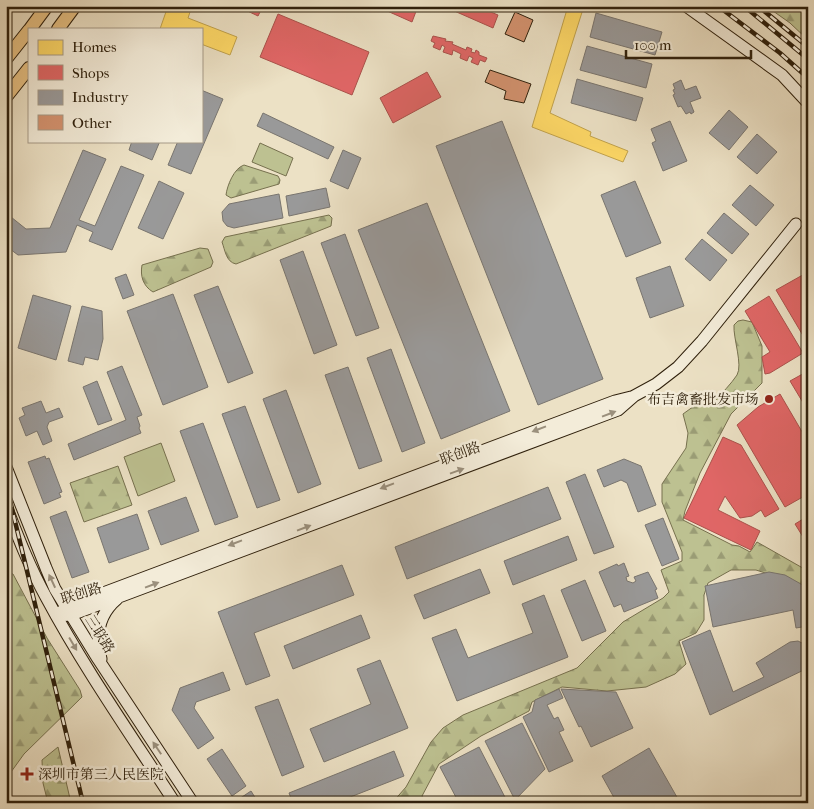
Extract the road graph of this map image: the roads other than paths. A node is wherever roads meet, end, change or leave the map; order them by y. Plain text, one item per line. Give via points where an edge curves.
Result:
1 (47, 6) edge
2 (74, 6) edge
3 (686, 6) edge
4 (30, 28) edge
5 (59, 28) edge
6 (28, 30) edge
7 (6, 59) edge
8 (28, 69) edge
9 (6, 96) edge
10 (808, 102) edge
11 (796, 224) dead end
12 (634, 396) junction
13 (6, 467) edge
14 (6, 506) edge
15 (119, 597) junction
16 (69, 611) junction
17 (57, 616) junction
18 (105, 670) junction
19 (175, 803) edge
20 (193, 803) edge

1 - 4 main road
2 - 5 main road
3 - 10 street via 782,75
6 - 7 main road
8 - 9 main road
11 - 12 street, 联创路 via 702,341 656,384
15 -> 12 street, 联创路 via 618,410
12 -> 16 street, 联创路
16 -> 13 street, 三联路 via 46,568
14 - 17 street via 25,554
15 - 16 street, 联创路
15 - 18 street via 100,623 98,648
16 - 17 street, 联创路
16 - 18 street, 三联路
17 -> 19 street
20 -> 18 street, 三联路

